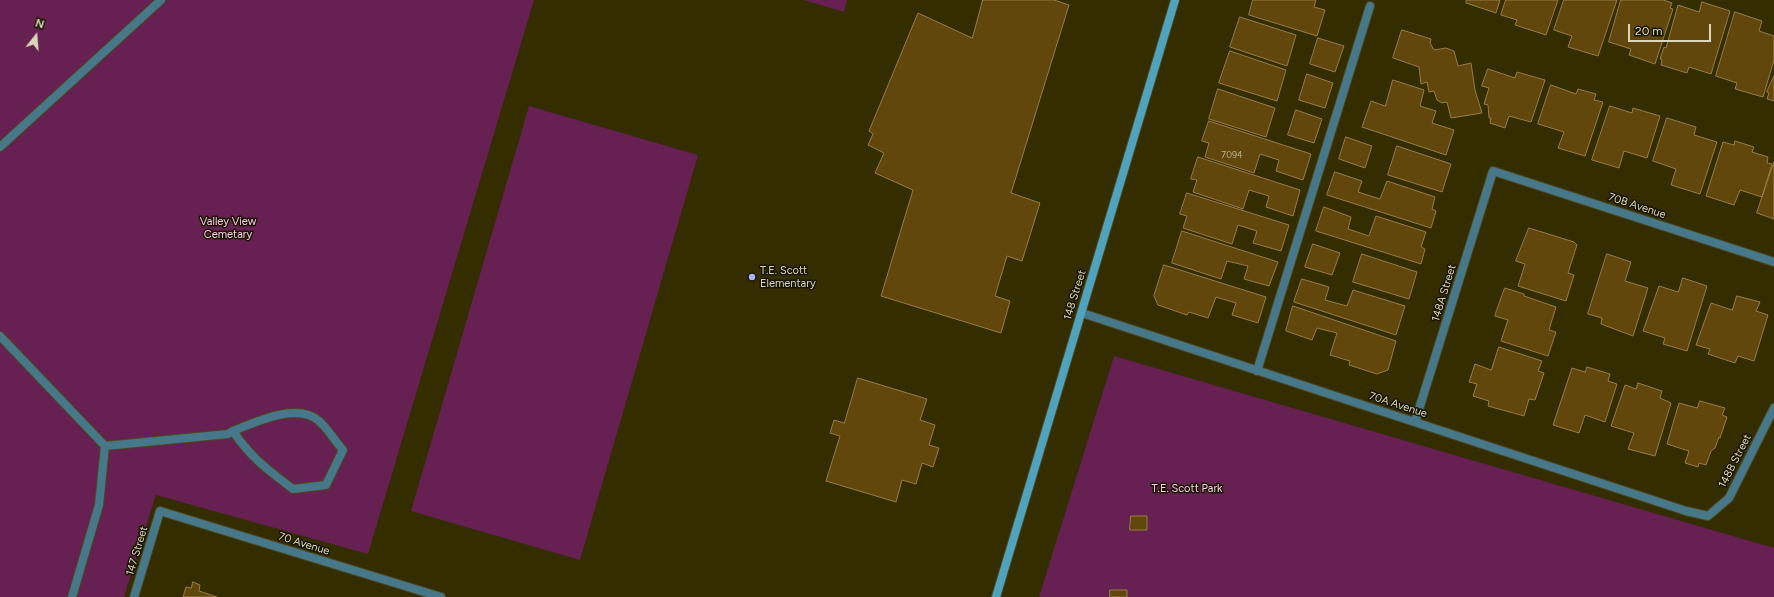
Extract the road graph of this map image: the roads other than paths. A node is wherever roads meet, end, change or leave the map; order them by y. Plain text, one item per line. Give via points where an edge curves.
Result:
1 (161, 0) edge
2 (1175, 0) edge
3 (1370, 6) dead end
4 (0, 147) edge
5 (1493, 170) joint
6 (1774, 262) edge
7 (1082, 313) junction
8 (0, 336) edge
9 (1257, 371) junction
10 (1774, 408) edge
11 (1415, 422) junction
12 (234, 431) junction
13 (105, 446) junction
14 (160, 511) joint
15 (1708, 516) joint
16 (72, 597) edge
17 (134, 597) edge
18 (441, 597) edge
19 (996, 597) edge

1 - 4 street
2 - 7 street, 148 Street
3 - 9 street
5 - 6 street, 70B Avenue
5 - 11 street, 148A Street
7 - 9 street, 70A Avenue
7 - 19 street, 148 Street
8 - 13 street
9 - 11 street, 70A Avenue
10 - 15 street, 148B Street via 1729,498
11 - 15 street, 70A Avenue
12 - 12 street via 276,415 302,414 318,420 343,450 326,485 293,489 259,463
12 - 13 street via 228,434
13 - 16 street via 99,506
14 - 17 street, 147 Street
14 - 18 street, 70 Avenue

